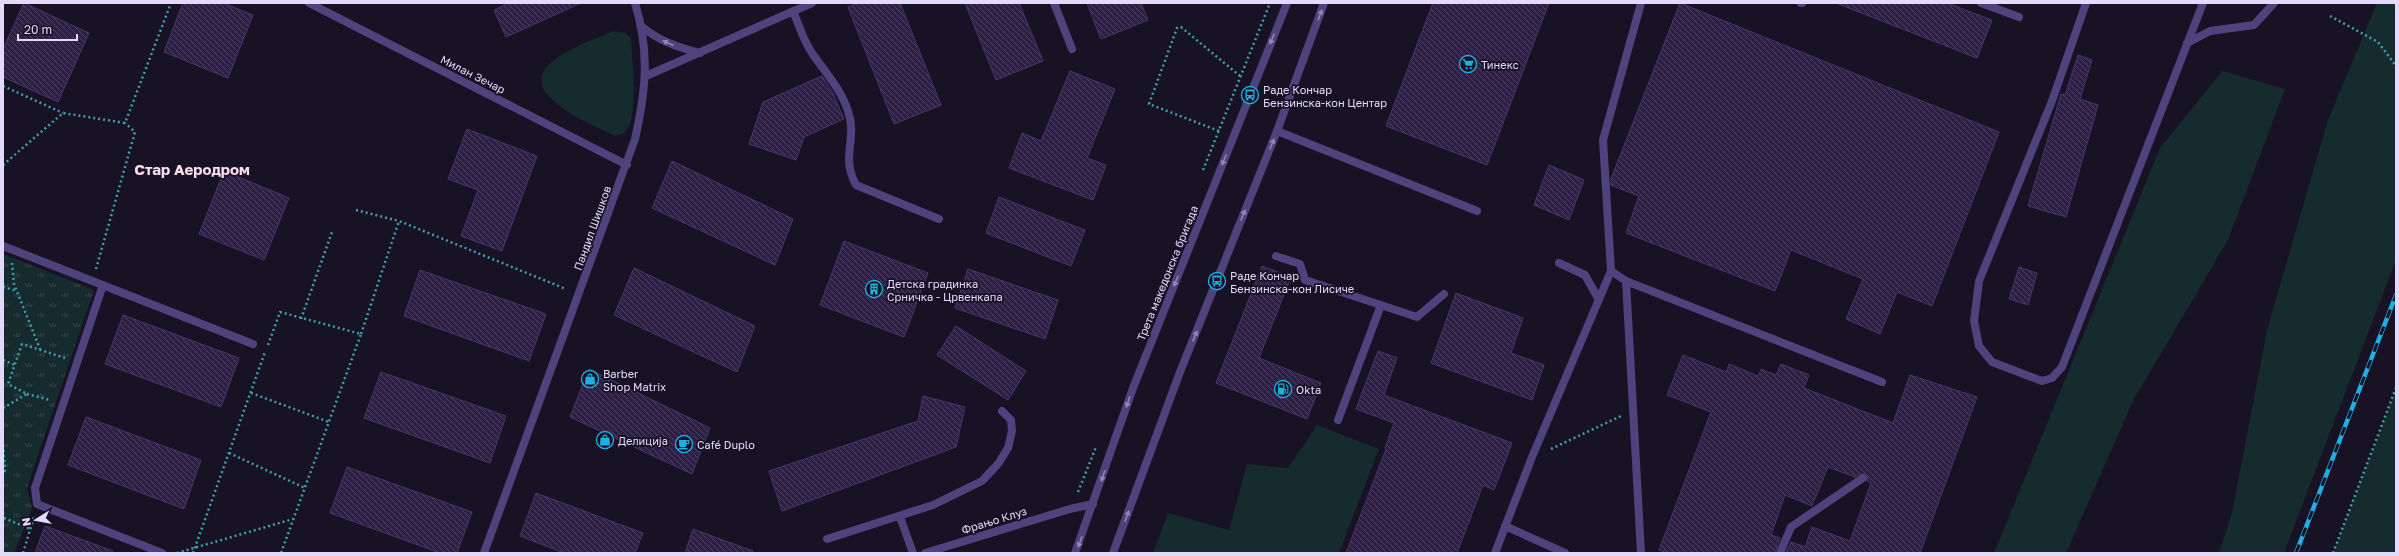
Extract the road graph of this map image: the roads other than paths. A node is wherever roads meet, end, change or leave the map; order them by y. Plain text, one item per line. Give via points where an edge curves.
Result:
1 (309, 3) edge
2 (635, 3) edge
3 (812, 3) edge
4 (1054, 3) edge
5 (1286, 3) edge
6 (1324, 3) edge
7 (1641, 3) edge
8 (1982, 3) edge
9 (2086, 3) edge
10 (2203, 3) edge
11 (2274, 3) edge
12 (794, 11) junction
13 (2019, 17) dead end
14 (641, 26) junction
15 (2187, 43) junction
16 (1072, 48) dead end
17 (700, 53) junction
18 (646, 76) junction
19 (1277, 131) junction
20 (627, 165) junction
21 (1476, 211) dead end
22 (939, 219) dead end
23 (7, 248) edge
24 (1276, 256) dead end
25 (1559, 263) dead end
26 (1611, 271) junction
27 (1626, 281) junction
28 (103, 285) junction
29 (1444, 294) dead end
30 (1599, 300) junction
31 (1381, 305) junction
32 (253, 344) dead end
33 (1882, 382) dead end
34 (1002, 411) dead end
35 (1338, 420) dead end
36 (1863, 478) dead end
37 (1093, 504) junction
38 (900, 517) junction
39 (1505, 526) junction
40 (827, 539) dead end
41 (162, 553) edge
42 (484, 553) edge
43 (913, 553) edge
44 (925, 553) edge
45 (1076, 553) edge
46 (1113, 553) edge
47 (1494, 553) edge
48 (1565, 553) edge
49 (1641, 553) edge
50 (1780, 553) edge

1 - 20 street, Милан Зечар
2 - 14 street, Пандил Шишков
3 - 12 street
4 - 16 street
5 -> 37 street, Трета македонска бригада via 1133,388
19 -> 6 street
7 - 26 street via 1603,140
8 - 13 street
9 - 15 street via 2052,101 1979,281 1974,321 1979,346 1992,362 2042,381 2052,378 2062,367
10 - 15 street
11 - 15 street via 2254,25 2210,31
12 - 17 street
12 - 22 street via 812,52 834,82 848,110 852,127 847,159 856,186
17 -> 14 street via 654,37
14 - 18 street, Пандил Шишков
17 - 18 street
18 - 20 street, Пандил Шишков via 640,116
19 - 21 street
46 -> 19 street via 1180,372
20 - 42 street, Пандил Шишков
23 - 28 street
24 - 31 street via 1300,264 1305,280
25 - 30 street via 1585,275
26 - 27 street
26 - 30 street
27 - 33 street
27 - 49 street
28 - 32 street
28 - 41 street via 35,488 37,504
29 - 31 street via 1417,317
30 - 39 street
31 - 35 street
34 - 38 street via 1011,420 1012,432 1008,448 998,464 982,481 933,505
36 - 50 street via 1791,527
37 - 44 street, Фрањо Клуз
37 -> 45 street, Трета македонска бригада
38 - 40 street
38 - 43 street
39 - 47 street
39 - 48 street

